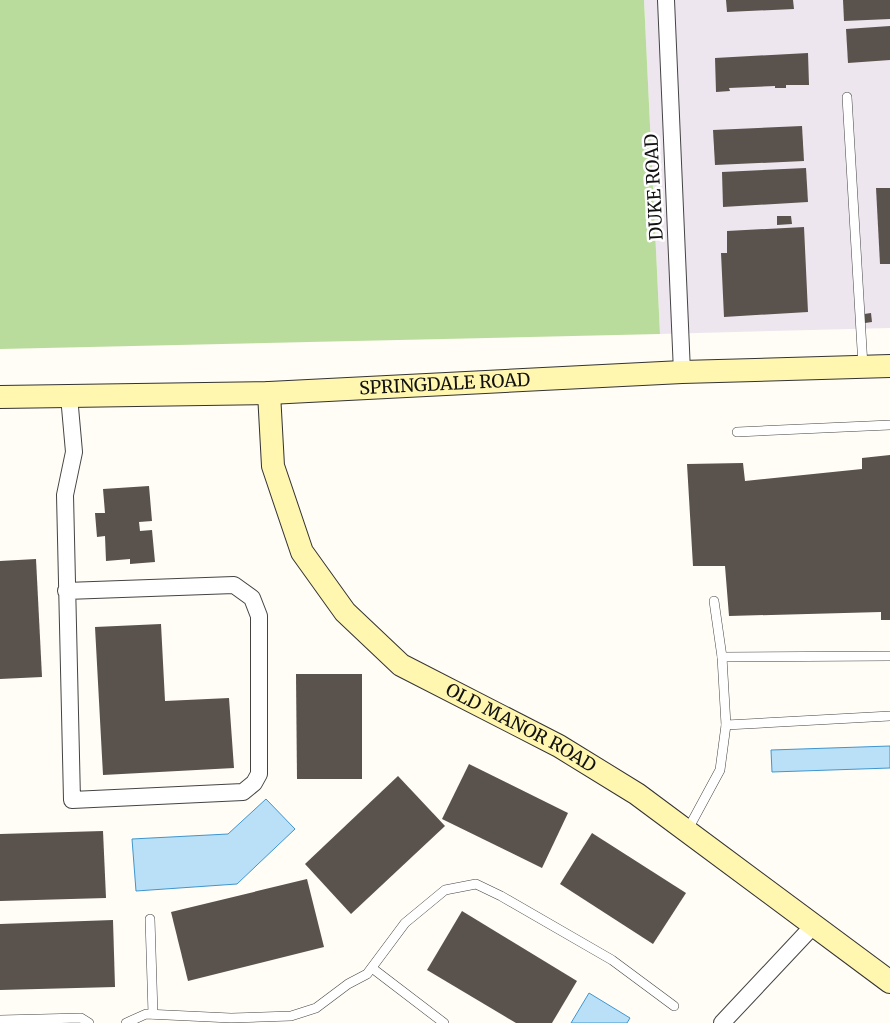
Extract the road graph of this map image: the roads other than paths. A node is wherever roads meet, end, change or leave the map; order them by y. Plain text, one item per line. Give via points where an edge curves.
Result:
1 (666, 0) edge
2 (847, 97) dead end
3 (863, 366) junction
4 (890, 366) edge
5 (682, 372) junction
6 (269, 393) junction
7 (69, 396) junction
8 (0, 397) edge
9 (890, 425) edge
10 (737, 432) dead end
11 (66, 590) junction
12 (714, 601) dead end
13 (890, 656) edge
14 (722, 657) junction
15 (890, 716) edge
16 (726, 725) junction
17 (686, 831) junction
18 (150, 920) dead end
19 (813, 926) junction
20 (372, 968) junction
21 (890, 982) edge
22 (674, 1006) dead end
23 (154, 1014) junction
24 (0, 1020) edge
25 (231, 1020) edge
26 (89, 1023) edge
27 (126, 1023) edge
28 (444, 1023) edge
29 (722, 1023) edge

1 - 5 street, DUKE ROAD
2 - 3 lane
3 - 4 main road, SPRINGDALE ROAD
3 - 5 main road, SPRINGDALE ROAD
5 - 6 main road, SPRINGDALE ROAD
6 - 7 main road, SPRINGDALE ROAD
6 - 17 main road, OLD MANOR ROAD via 274,466 302,552 345,612 401,665 559,746 637,794
7 - 8 main road, SPRINGDALE ROAD
7 - 11 street via 74,452 65,495
9 - 10 lane
11 - 11 street via 72,800 243,792 254,783 259,774 259,616 252,598 234,585
12 - 14 lane
13 - 14 lane
14 - 16 lane
15 - 16 lane
16 - 17 lane via 720,770
17 - 19 main road, OLD MANOR ROAD
18 - 23 lane
19 - 21 main road, OLD MANOR ROAD
19 - 29 street
20 - 22 lane via 405,923 418,912 446,890 476,884 612,960
20 - 25 lane via 316,1008 291,1016
20 - 28 lane
23 - 25 lane
23 - 27 lane
24 - 26 lane via 81,1018

